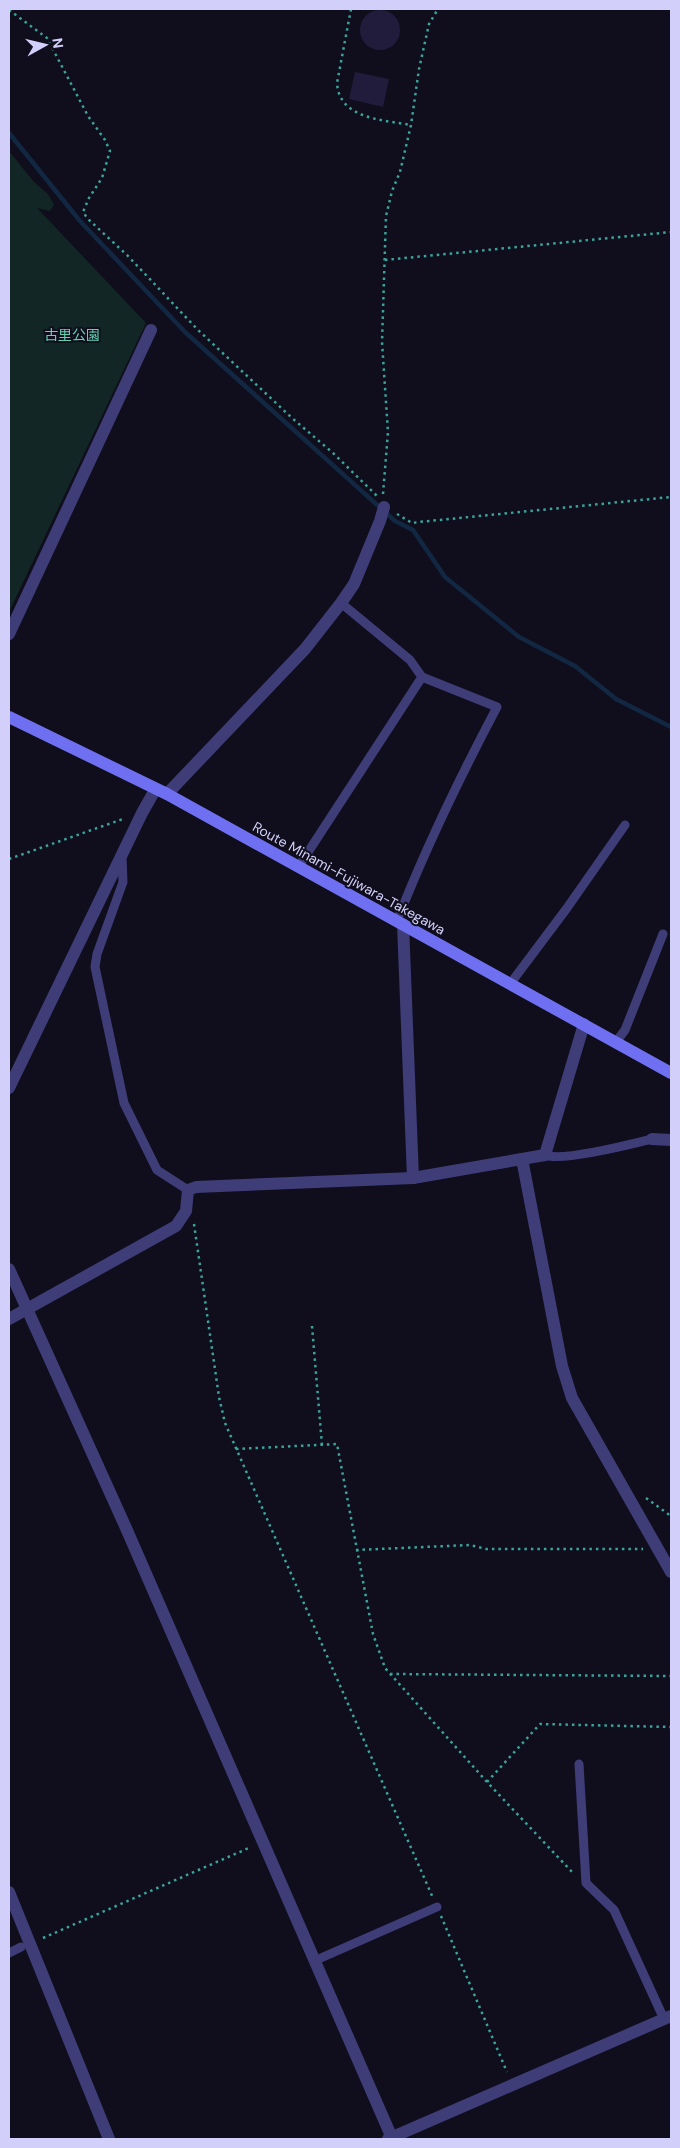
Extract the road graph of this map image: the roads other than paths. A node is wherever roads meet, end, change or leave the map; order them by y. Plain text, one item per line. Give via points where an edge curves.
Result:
1 (151, 330) dead end
2 (383, 511) road end
3 (341, 603) junction
4 (9, 634) edge
5 (422, 677) junction
6 (9, 717) edge
7 (161, 792) junction
8 (624, 825) dead end
9 (122, 855) junction
10 (299, 866) junction
11 (400, 922) junction
12 (663, 934) dead end
13 (510, 984) junction
14 (584, 1024) junction
15 (616, 1042) junction
16 (671, 1073) edge
17 (9, 1088) edge
18 (652, 1139) joint
19 (671, 1140) edge
20 (545, 1155) junction
21 (522, 1159) junction
22 (413, 1178) junction
23 (188, 1190) junction
24 (9, 1269) edge
25 (27, 1308) junction
26 (9, 1319) edge
27 (671, 1572) edge
28 (579, 1764) dead end
29 (9, 1892) edge
30 (437, 1907) road end
31 (25, 1946) junction
32 (9, 1953) edge
33 (314, 1961) junction
34 (668, 2018) edge
35 (390, 2138) edge
36 (109, 2139) edge

1 - 4 street
2 - 3 street via 354,584
3 - 5 lane via 410,660
3 - 7 street via 305,649
5 - 10 lane
5 - 11 lane via 497,706 427,844
6 - 7 main road, Route Minami-Fujiwara-Takegawa
7 - 9 street via 142,813
7 - 10 main road, Route Minami-Fujiwara-Takegawa
8 - 13 lane via 568,908
9 - 17 street
9 - 23 lane via 123,882 97,954 96,968 124,1103 157,1170
10 - 11 main road, Route Minami-Fujiwara-Takegawa
11 - 13 main road, Route Minami-Fujiwara-Takegawa
11 - 22 street
12 - 15 lane via 625,1030
13 - 14 main road, Route Minami-Fujiwara-Takegawa
14 - 15 main road, Route Minami-Fujiwara-Takegawa
14 - 20 street
15 - 16 main road, Route Minami-Fujiwara-Takegawa
18 - 19 street
18 - 20 lane via 582,1153
20 - 21 street
21 - 22 street
21 - 27 street via 562,1366 572,1398
22 - 23 street via 217,1185
23 - 25 street via 186,1211 176,1226
24 - 25 street
25 - 26 street
25 - 33 street
28 - 34 lane via 586,1883 614,1910
29 - 31 street
30 - 33 lane
31 - 32 lane
31 - 36 street
33 - 35 street
34 - 35 street

